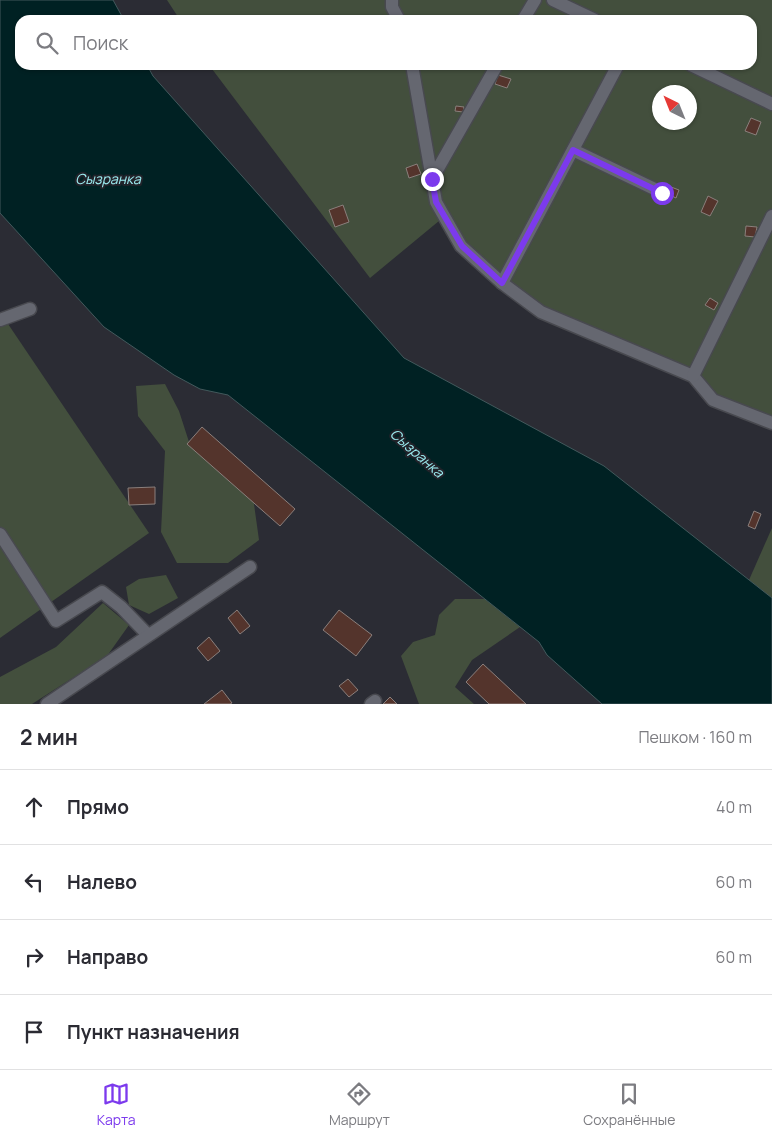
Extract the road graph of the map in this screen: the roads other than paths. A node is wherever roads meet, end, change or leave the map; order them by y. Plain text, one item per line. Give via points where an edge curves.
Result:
1 (392, 0) edge
2 (535, 0) edge
3 (553, 0) edge
4 (396, 15) edge
5 (526, 15) edge
6 (584, 15) edge
7 (413, 70) edge
8 (494, 70) edge
9 (615, 70) edge
10 (701, 70) edge
11 (772, 104) edge
12 (573, 150) junction
13 (432, 179) junction
14 (662, 193) dead end
15 (772, 216) edge
16 (502, 283) junction
17 (30, 309) dead end
18 (0, 320) edge
19 (693, 376) junction
20 (772, 423) edge
21 (0, 534) edge
22 (250, 567) dead end
23 (148, 636) junction
24 (47, 704) edge

1 - 4 street
2 - 5 street
3 - 6 street
7 - 13 street
8 - 13 street
9 - 12 street
10 - 11 street
12 - 14 street
12 - 16 street
13 - 16 street via 436,202 462,246
15 - 19 street
16 - 19 street via 541,312
17 - 18 street
19 - 20 street via 713,400
21 - 23 street via 56,621 102,592
22 - 23 street
23 - 24 street

